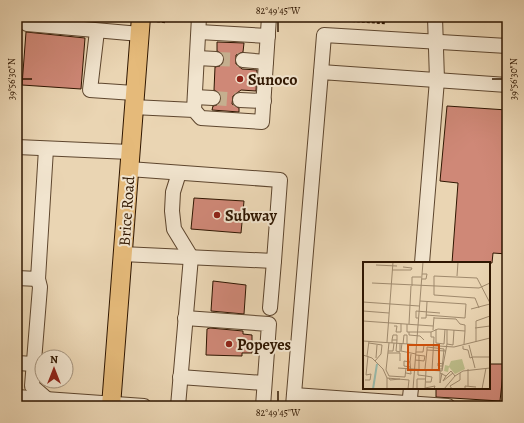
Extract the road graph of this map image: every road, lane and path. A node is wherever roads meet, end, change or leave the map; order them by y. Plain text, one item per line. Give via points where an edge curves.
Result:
1 (28, 17) edge
2 (199, 17) edge
3 (269, 17) edge
4 (435, 17) edge
5 (141, 25) edge
6 (97, 31) junction
7 (199, 32) junction
8 (268, 36) junction
9 (435, 41) junction
10 (507, 46) edge
11 (197, 58) junction
12 (216, 59) tunnel mouth
13 (243, 60) tunnel mouth
14 (266, 62) junction
15 (321, 72) junction
16 (437, 80) junction
17 (507, 85) edge
18 (213, 98) tunnel mouth
19 (134, 100) junction
20 (240, 100) tunnel mouth
21 (264, 101) junction
22 (195, 103) junction
23 (17, 147) edge
24 (46, 149) junction
25 (130, 161) junction
26 (179, 173) junction
27 (122, 254) junction
28 (191, 257) junction
29 (274, 261) junction
30 (422, 262) edge
31 (17, 278) edge
32 (38, 279) junction
33 (270, 308) dead end
34 (185, 318) junction
35 (35, 349) edge
36 (17, 363) edge
37 (34, 364) joint
38 (180, 377) junction
39 (264, 383) junction
40 (34, 388) edge
41 (35, 389) edge
42 (411, 389) edge
43 (17, 397) edge
44 (294, 400) edge
45 (48, 403) edge
46 (111, 405) edge
47 (409, 405) edge
48 (144, 406) edge
49 (178, 406) edge
50 (263, 406) edge
51 (448, 406) edge

1 - 6 street via 27,24
2 - 7 street
3 - 8 street
4 - 9 street
5 - 6 street
5 - 19 main road, Brice Road
6 - 19 street via 90,90
7 - 8 street
7 - 11 street
8 - 14 street
9 - 10 street
9 - 15 street via 324,35
9 - 16 street
11 - 12 street
11 - 22 street
13 - 14 street
14 - 21 street
15 - 16 street
15 - 44 street
16 - 17 street
16 - 30 street
18 - 22 street
19 - 22 street
19 - 25 main road, Brice Road
20 - 21 street
21 - 22 street via 262,122 201,118
23 - 24 street
24 - 25 street
24 - 32 street
25 - 26 street
25 - 27 main road, Brice Road
26 - 28 street via 172,211 174,229
26 - 29 street via 280,180
27 - 28 street
27 - 46 main road, Brice Road
28 - 29 street
28 - 34 street
29 - 33 street
31 - 32 street
32 - 35 street via 40,288
34 - 38 street
34 - 39 street via 269,324
36 - 37 street
37 - 40 street
38 - 39 street
38 - 49 street
39 - 50 street
41 - 45 street
42 - 47 street
43 - 45 street
44 - 47 street
45 - 46 street
46 - 48 street
47 - 51 street

